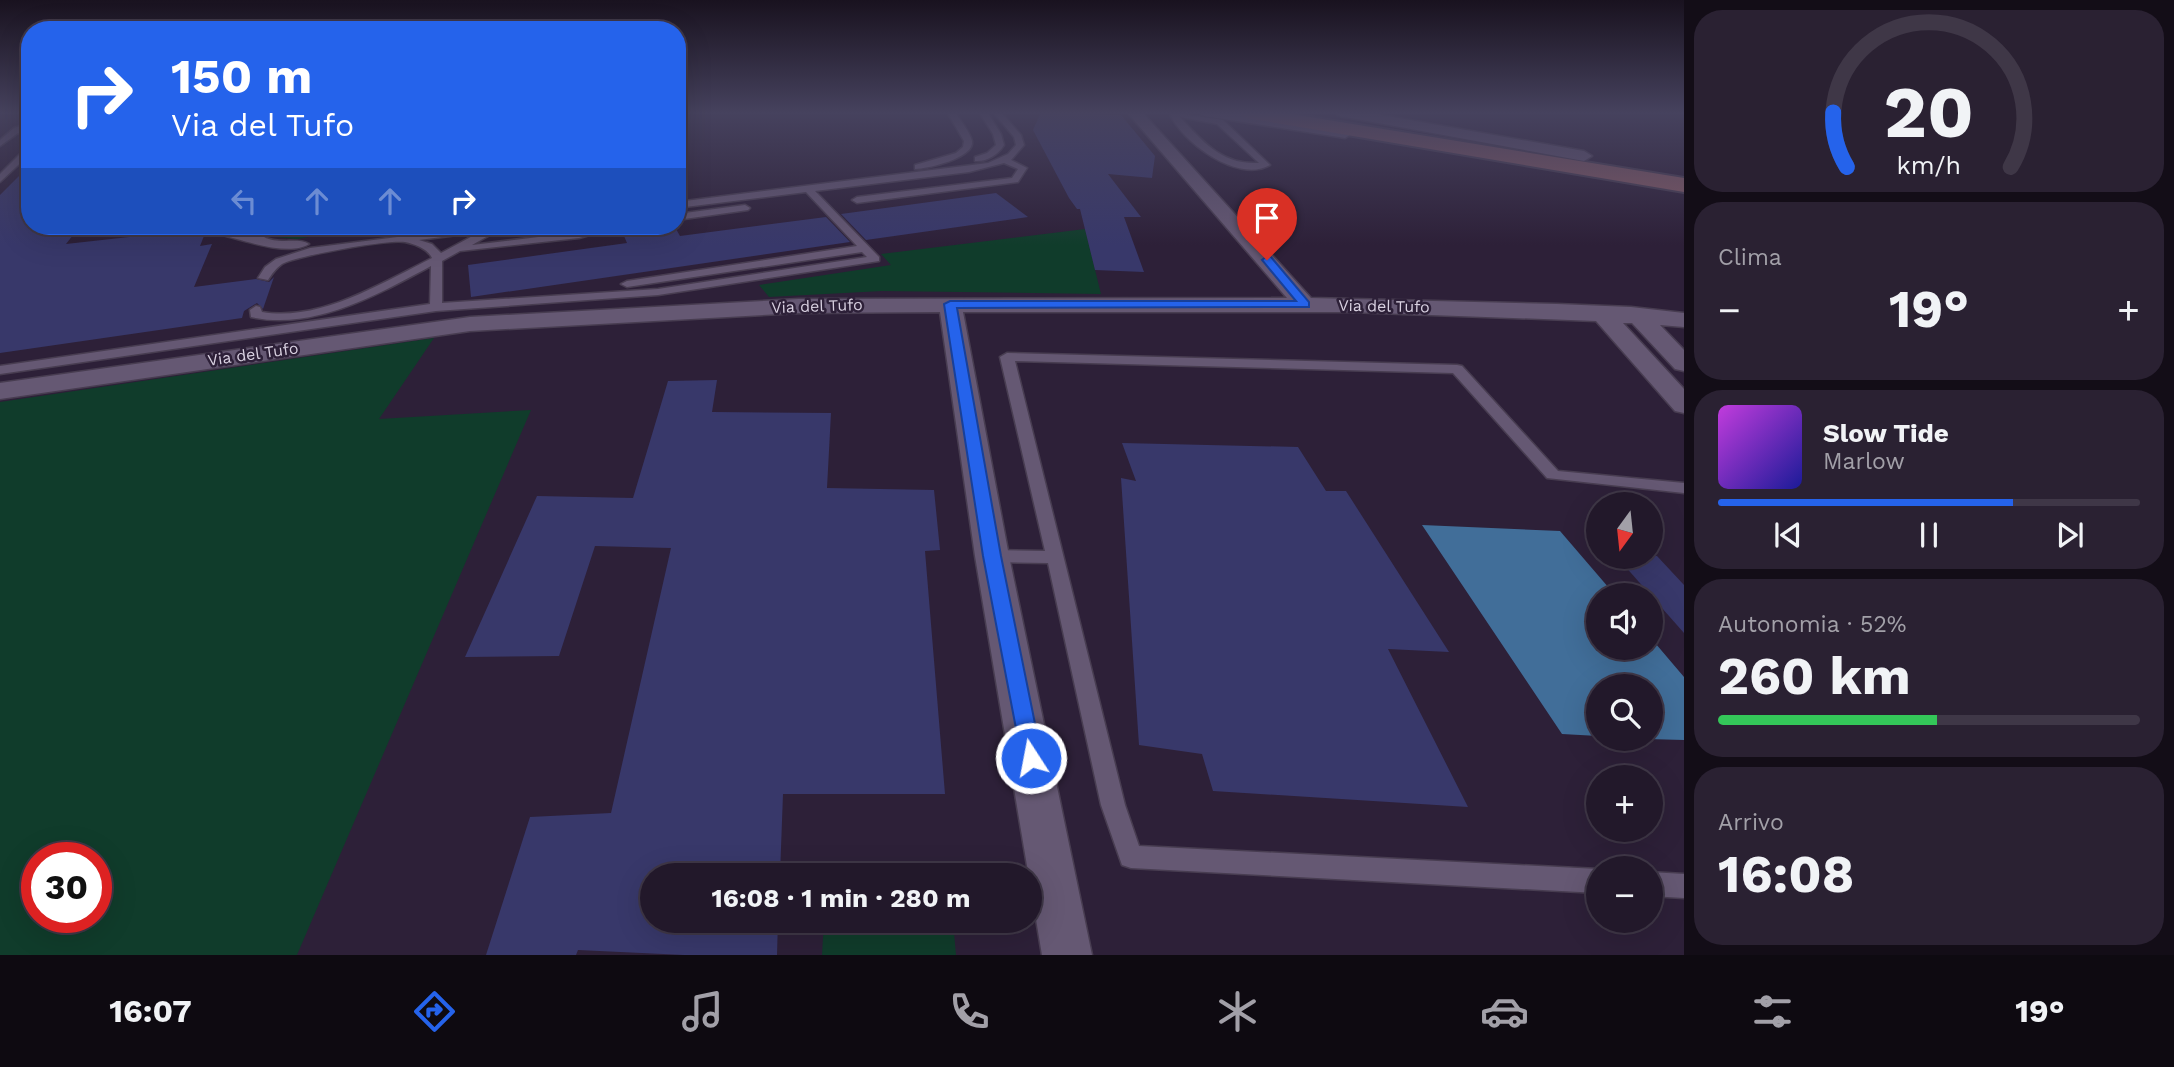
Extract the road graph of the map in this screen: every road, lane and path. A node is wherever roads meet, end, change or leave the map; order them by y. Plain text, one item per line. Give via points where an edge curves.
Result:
1 (954, 157) edge
2 (988, 157) edge
3 (1008, 157) edge
4 (1174, 157) edge
5 (1213, 157) edge
6 (1257, 157) edge
7 (1513, 157) edge
8 (1588, 157) edge
9 (21, 158) edge
10 (1003, 160) junction
11 (1266, 165) joint
12 (912, 169) junction
13 (1684, 172) edge
14 (0, 178) edge
15 (1684, 185) edge
16 (808, 189) junction
17 (686, 197) edge
18 (817, 198) junction
19 (857, 201) dead end
20 (686, 204) edge
21 (686, 216) edge
22 (237, 235) edge
23 (259, 235) edge
24 (383, 235) edge
25 (433, 235) edge
26 (485, 235) edge
27 (571, 235) edge
28 (402, 239) junction
29 (261, 240) junction
30 (454, 250) junction
31 (438, 258) junction
32 (264, 278) dead end
33 (1298, 296) junction
34 (950, 304) junction
35 (436, 307) junction
36 (256, 310) dead end
37 (1604, 316) junction
38 (1640, 318) junction
39 (1684, 320) edge
40 (1684, 364) edge
41 (0, 370) edge
42 (0, 391) edge
43 (1684, 405) edge
44 (1684, 488) edge
45 (992, 556) junction
46 (1055, 557) junction
47 (1586, 879) edge
48 (1663, 885) edge
49 (1684, 886) edge
50 (1067, 955) edge

1 - 12 lane
2 - 12 lane
3 - 10 lane
4 - 33 street
5 - 11 lane via 1229,164
6 - 11 lane
7 - 15 main road
8 - 13 main road
9 - 14 lane
10 - 16 lane via 969,169
10 - 19 lane via 1023,168 1015,180
12 - 17 lane
16 - 18 lane
16 - 20 lane
18 - 21 lane
18 - 35 lane via 875,259 657,292
22 - 29 lane
23 - 29 lane
24 - 29 lane via 282,247
25 - 28 lane
26 - 30 lane
27 - 30 lane
28 - 31 lane via 428,246
28 - 32 lane via 293,255 269,269
30 - 31 lane
31 - 35 lane
31 - 36 lane via 326,311 263,317 255,314
33 - 34 street, Via del Tufo
33 - 37 street, Via del Tufo
33 - 38 street, Via del Tufo via 1555,298 1605,306
34 - 42 street, Via del Tufo via 786,307 470,324
34 - 45 street
35 - 41 lane
37 - 38 street, Via del Tufo
37 - 43 street
38 - 39 street, Via del Tufo
38 - 40 street
44 - 46 lane via 1553,475 1457,369 1007,357
45 - 46 lane
45 - 50 street
46 - 47 lane via 1113,805 1130,857
48 - 49 lane

